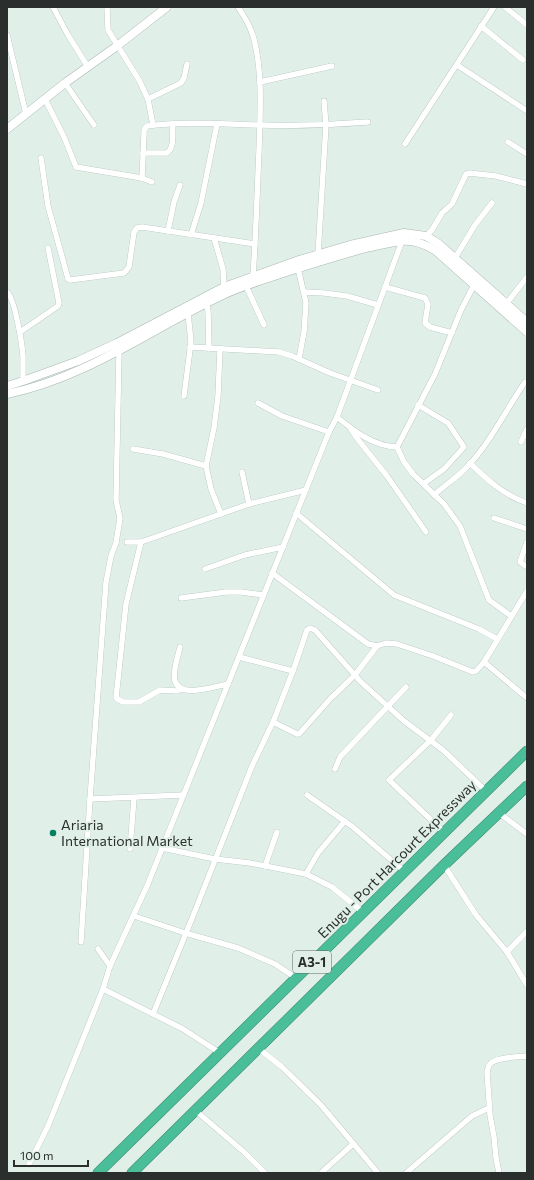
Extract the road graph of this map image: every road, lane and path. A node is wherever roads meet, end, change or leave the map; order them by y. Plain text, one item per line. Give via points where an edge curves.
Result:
1 (54, 7) edge
2 (107, 7) edge
3 (167, 7) edge
4 (238, 7) edge
5 (494, 7) edge
6 (505, 7) edge
7 (527, 25) edge
8 (481, 26) junction
9 (7, 36) edge
10 (117, 46) junction
11 (523, 60) dead end
12 (187, 64) dead end
13 (457, 65) junction
14 (332, 66) dead end
15 (88, 67) junction
16 (260, 82) junction
17 (65, 83) junction
18 (45, 99) junction
19 (148, 99) junction
20 (324, 101) dead end
21 (527, 111) edge
22 (26, 114) junction
23 (368, 122) dead end
24 (173, 124) junction
25 (217, 124) junction
26 (94, 125) dead end
27 (153, 125) junction
28 (260, 125) junction
29 (326, 125) junction
30 (7, 129) edge
31 (508, 142) dead end
32 (405, 144) dead end
33 (143, 153) junction
34 (527, 154) edge
35 (40, 158) dead end
36 (142, 178) junction
37 (152, 182) dead end
38 (527, 184) edge
39 (180, 185) dead end
40 (492, 203) dead end
41 (168, 231) junction
42 (191, 235) junction
43 (426, 236) junction
44 (214, 238) junction
45 (402, 241) junction
46 (255, 244) junction
47 (48, 248) dead end
48 (318, 254) junction
49 (455, 258) junction
50 (298, 268) junction
51 (252, 276) junction
52 (527, 277) edge
53 (474, 285) junction
54 (246, 286) junction
55 (385, 286) junction
56 (224, 287) junction
57 (7, 292) edge
58 (305, 292) junction
59 (506, 304) junction
60 (203, 305) junction
61 (378, 305) junction
62 (188, 313) junction
63 (527, 322) edge
64 (264, 325) dead end
65 (20, 332) junction
66 (527, 332) edge
67 (452, 333) junction
68 (190, 348) junction
69 (209, 349) junction
70 (220, 349) junction
71 (119, 352) junction
72 (299, 359) junction
73 (350, 379) junction
74 (23, 381) junction
75 (527, 382) edge
76 (7, 386) edge
77 (378, 390) dead end
78 (7, 394) edge
79 (184, 396) dead end
80 (258, 403) dead end
81 (418, 405) junction
82 (337, 416) junction
83 (351, 429) junction
84 (527, 429) edge
85 (329, 432) junction
86 (520, 442) dead end
87 (396, 447) junction
88 (134, 450) dead end
89 (470, 463) junction
90 (206, 466) junction
91 (242, 472) dead end
92 (423, 484) junction
93 (306, 490) junction
94 (434, 495) junction
95 (527, 503) edge
96 (249, 504) junction
97 (296, 513) junction
98 (220, 514) junction
99 (494, 518) dead end
100 (527, 529) edge
101 (426, 532) dead end
102 (127, 542) dead end
103 (141, 542) junction
104 (527, 542) edge
105 (283, 547) junction
106 (527, 567) edge
107 (205, 569) dead end
108 (272, 573) junction
109 (527, 591) edge
110 (263, 595) junction
111 (181, 598) dead end
112 (511, 616) junction
113 (497, 639) junction
114 (377, 646) junction
115 (180, 647) dead end
116 (239, 657) junction
117 (484, 662) junction
118 (293, 671) junction
119 (355, 675) junction
120 (228, 684) junction
121 (406, 687) dead end
122 (182, 689) junction
123 (527, 698) edge
124 (389, 707) junction
125 (451, 715) dead end
126 (273, 722) junction
127 (431, 740) junction
128 (527, 751) edge
129 (335, 769) dead end
130 (527, 786) edge
131 (486, 791) junction
132 (307, 794) dead end
133 (183, 795) junction
134 (134, 798) junction
135 (90, 799) junction
136 (499, 813) junction
137 (345, 821) junction
138 (277, 832) dead end
139 (444, 832) junction
140 (527, 834) edge
141 (162, 848) junction
142 (130, 850) dead end
143 (215, 859) junction
144 (444, 865) junction
145 (266, 866) junction
146 (404, 871) junction
147 (306, 874) junction
148 (363, 912) junction
149 (134, 916) junction
150 (527, 931) edge
151 (185, 933) junction
152 (81, 942) dead end
153 (98, 949) dead end
154 (507, 952) junction
155 (110, 966) junction
156 (296, 978) junction
157 (527, 985) edge
158 (103, 989) junction
159 (153, 1014) junction
160 (258, 1048) junction
161 (220, 1053) junction
162 (527, 1056) edge
163 (490, 1108) junction
164 (195, 1110) junction
165 (353, 1144) junction
166 (29, 1164) dead end
167 (98, 1173) edge
168 (132, 1173) edge
169 (265, 1173) edge
170 (321, 1173) edge
171 (378, 1173) edge
172 (406, 1173) edge
173 (500, 1173) edge

1 - 15 street
2 - 10 street via 108,30
3 - 10 main road
4 - 16 street via 254,38
5 - 8 street
6 - 7 street
8 - 11 street
8 - 13 street
9 - 22 street
10 - 15 main road
10 - 19 street
12 - 19 street via 181,83
13 - 21 street
13 - 32 street
14 - 16 street
15 - 17 main road
16 - 28 street
17 - 18 main road
17 - 26 street
18 - 22 main road
18 - 36 street via 76,167
19 - 27 street
20 - 29 street
22 - 30 main road
23 - 29 street
24 - 25 street
24 - 27 street
24 - 33 street via 172,147 167,154
25 - 28 street
25 - 42 street via 201,203
27 - 33 street via 147,126 144,130
28 - 29 street
28 - 46 street
29 - 48 street
31 - 34 street
33 - 36 street
35 - 41 street via 48,206 70,280 124,273 128,267 134,232 137,228
36 - 37 street
38 - 43 street via 496,176 466,174 452,204 442,213
39 - 41 street
40 - 49 street
41 - 42 street
42 - 44 street
43 - 48 main road via 404,233
43 - 49 main road
44 - 46 street
44 - 56 street via 223,269
45 - 50 main road via 350,252
45 - 53 main road via 423,243 436,251
45 - 55 street
46 - 51 street
47 - 65 street via 58,306
48 - 51 main road
49 - 59 main road
50 - 54 main road
50 - 58 street
51 - 56 main road
52 - 59 street
53 - 66 main road
53 - 67 street
54 - 60 main road
54 - 64 street
55 - 61 street
55 - 67 street via 425,298 428,304 425,323 430,327
56 - 74 main road via 78,361
57 - 65 street via 12,299
58 - 61 street via 347,296
58 - 72 street via 304,332
59 - 63 main road
60 - 62 main road
60 - 69 street via 207,306 208,311
61 - 73 street
62 - 68 street
62 - 71 main road
65 - 74 street
67 - 81 street via 435,374
68 - 69 street
68 - 79 street
69 - 70 street
70 - 72 street via 272,351
70 - 90 street via 218,396
71 - 78 main road via 77,372
71 - 135 street via 116,500 120,518 106,582
72 - 73 street
73 - 77 street
73 - 82 street
74 - 76 main road
75 - 89 street via 514,398 494,433
80 - 85 street via 282,416
81 - 87 street
81 - 92 street via 448,423 464,447 444,469
82 - 83 street
82 - 85 street
83 - 87 street via 384,446
83 - 101 street
84 - 86 street
85 - 93 street
87 - 92 street via 404,462
88 - 90 street via 163,454
89 - 94 street
89 - 95 street via 501,491
90 - 98 street
91 - 96 street
92 - 94 street
93 - 96 street
93 - 97 street
94 - 112 street via 460,526 487,597
96 - 98 street
97 - 105 street
97 - 113 street via 394,595 479,629
98 - 103 street
99 - 100 street
102 - 103 street
103 - 122 street via 126,604 116,698 123,702 139,702 163,690
104 - 106 street via 520,562
105 - 107 street via 245,555
105 - 108 street
108 - 110 street
108 - 114 street via 368,644
109 - 112 street
110 - 111 street via 226,592
110 - 116 street
112 - 113 street
113 - 117 street
114 - 117 street via 386,643 397,644 473,672
114 - 119 street
115 - 122 street via 175,681
116 - 118 street
116 - 120 street
117 - 123 street
118 - 119 street via 310,628 315,630
118 - 126 street
119 - 124 street
119 - 126 street via 299,734
120 - 122 street via 188,691
120 - 133 street
121 - 124 street
124 - 127 street
124 - 129 street via 340,757
125 - 127 street
126 - 143 street via 252,766
127 - 131 street
127 - 139 street via 389,780
128 - 131 highway, Enugu - Port Harcourt Expressway / A3-1
130 - 136 highway, A3-1
131 - 139 highway, Enugu - Port Harcourt Expressway / A3-1
132 - 137 street
133 - 134 street
133 - 141 street
134 - 135 street
134 - 142 street
135 - 152 street
136 - 140 street
136 - 144 highway, A3-1
137 - 146 street
137 - 147 street via 318,853
138 - 145 street
139 - 146 highway, Enugu - Port Harcourt Expressway / A3-1
141 - 143 street
141 - 149 street
143 - 145 street
143 - 151 street
144 - 154 street via 476,915
144 - 160 highway, A3-1
145 - 147 street
146 - 148 highway, Enugu - Port Harcourt Expressway / A3-1
147 - 148 street via 332,887
148 - 156 highway, Enugu - Port Harcourt Expressway / A3-1
149 - 151 street
149 - 155 street
150 - 154 street
151 - 156 street via 238,948 275,964
151 - 159 street
153 - 155 street
154 - 157 street
155 - 158 street
156 - 161 highway, Enugu - Port Harcourt Expressway / A3-1
158 - 159 street
158 - 166 street via 48,1126
159 - 161 street via 183,1029
160 - 164 highway, A3-1
160 - 165 street via 282,1067 321,1105
161 - 167 highway, Enugu - Port Harcourt Expressway / A3-1
162 - 163 street via 502,1059 489,1066 487,1072
163 - 172 street via 472,1116
163 - 173 street
164 - 168 highway, A3-1
164 - 169 street
165 - 170 street
165 - 171 street

